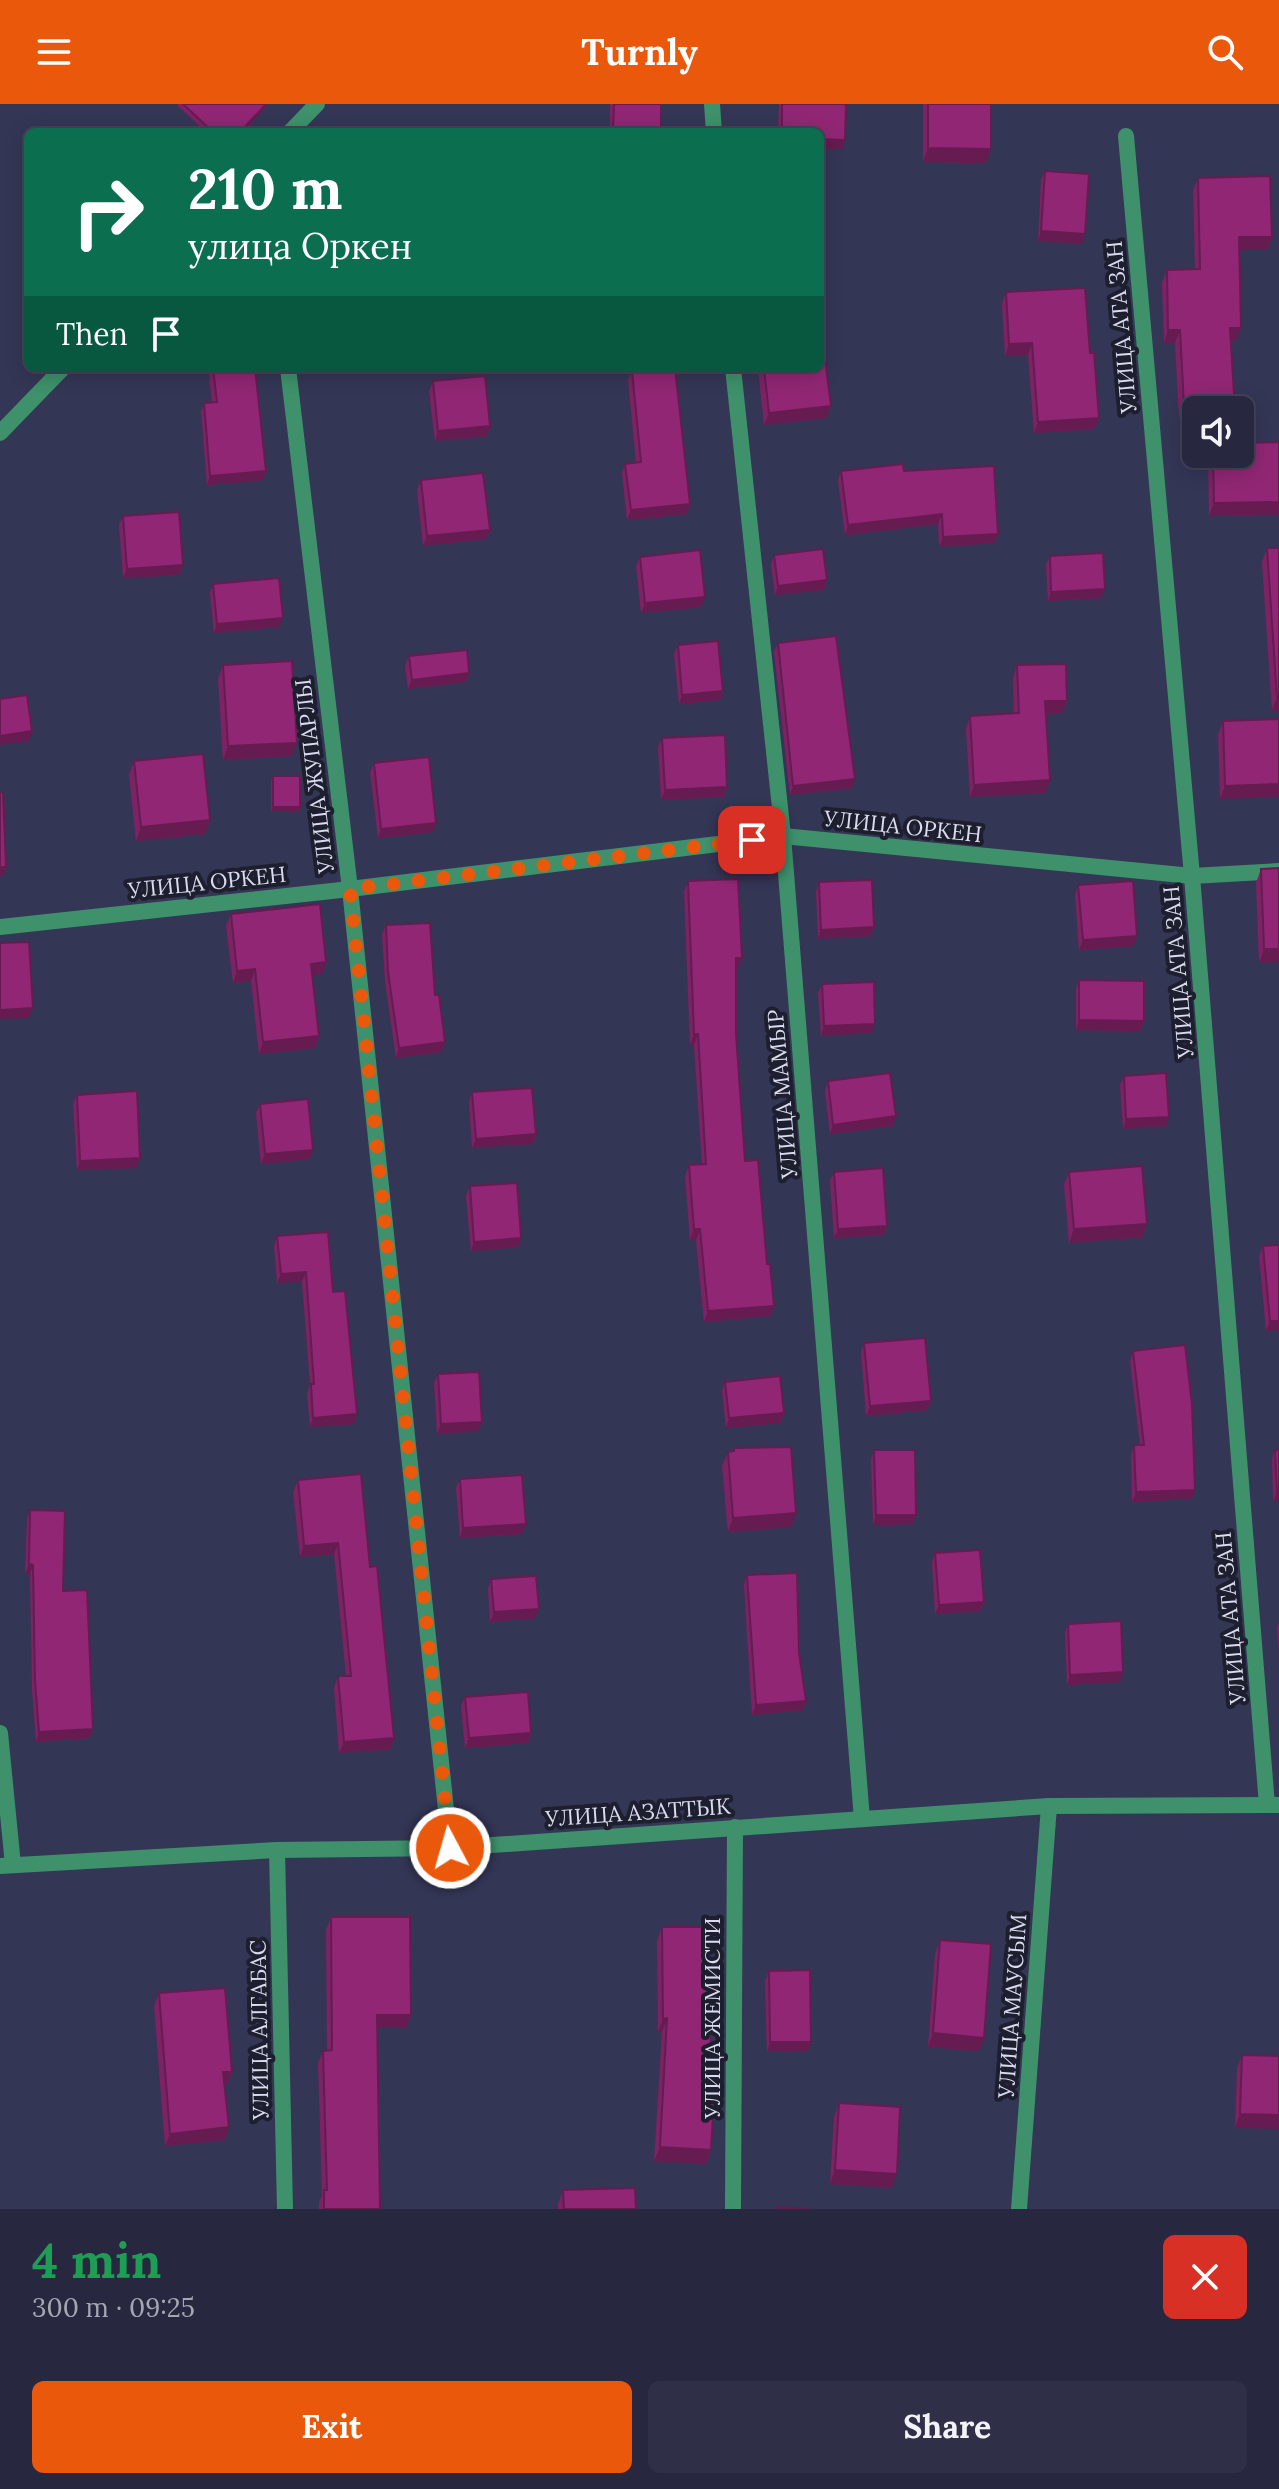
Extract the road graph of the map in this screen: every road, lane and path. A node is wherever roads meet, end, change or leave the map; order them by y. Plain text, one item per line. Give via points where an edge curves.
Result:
1 (317, 104) edge
2 (712, 104) edge
3 (294, 128) edge
4 (714, 128) edge
5 (1126, 136) dead end
6 (59, 372) edge
7 (288, 372) edge
8 (733, 372) edge
9 (0, 433) edge
10 (783, 836) junction
11 (1279, 871) edge
12 (1192, 876) junction
13 (350, 889) junction
14 (0, 927) edge
15 (0, 1733) edge
16 (1273, 1805) edge
17 (1049, 1806) junction
18 (862, 1819) junction
19 (735, 1827) junction
20 (450, 1848) junction
21 (277, 1850) junction
22 (6, 1866) edge
23 (285, 2209) edge
24 (733, 2209) edge
25 (1019, 2209) edge

1 - 3 street
2 - 4 street
5 - 12 street, УЛИЦА АТА ЗАН
6 - 9 street
7 - 13 street, УЛИЦА ЖУПАРЛЫ
8 - 10 street, УЛИЦА МАМЫР
10 - 12 street, УЛИЦА ОРКЕН
10 - 13 street, УЛИЦА ОРКЕН
10 - 18 street, УЛИЦА МАМЫР
11 - 12 street, УЛИЦА ОРКЕН
12 - 16 street, УЛИЦА АТА ЗАН
13 - 14 street, УЛИЦА ОРКЕН
13 - 20 street, УЛИЦА ЖУПАРЛЫ
15 - 22 street
16 - 17 street, УЛИЦА АЗАТТЫК
17 - 18 street, УЛИЦА АЗАТТЫК
17 - 25 street, УЛИЦА МАУСЫМ
18 - 19 street, УЛИЦА АЗАТТЫК
19 - 20 street, УЛИЦА АЗАТТЫК
19 - 24 street, УЛИЦА ЖЕМИСТИ
20 - 21 street, УЛИЦА АЗАТТЫК
21 - 22 street, УЛИЦА АЗАТТЫК
21 - 23 street, УЛИЦА АЛГАБАС

